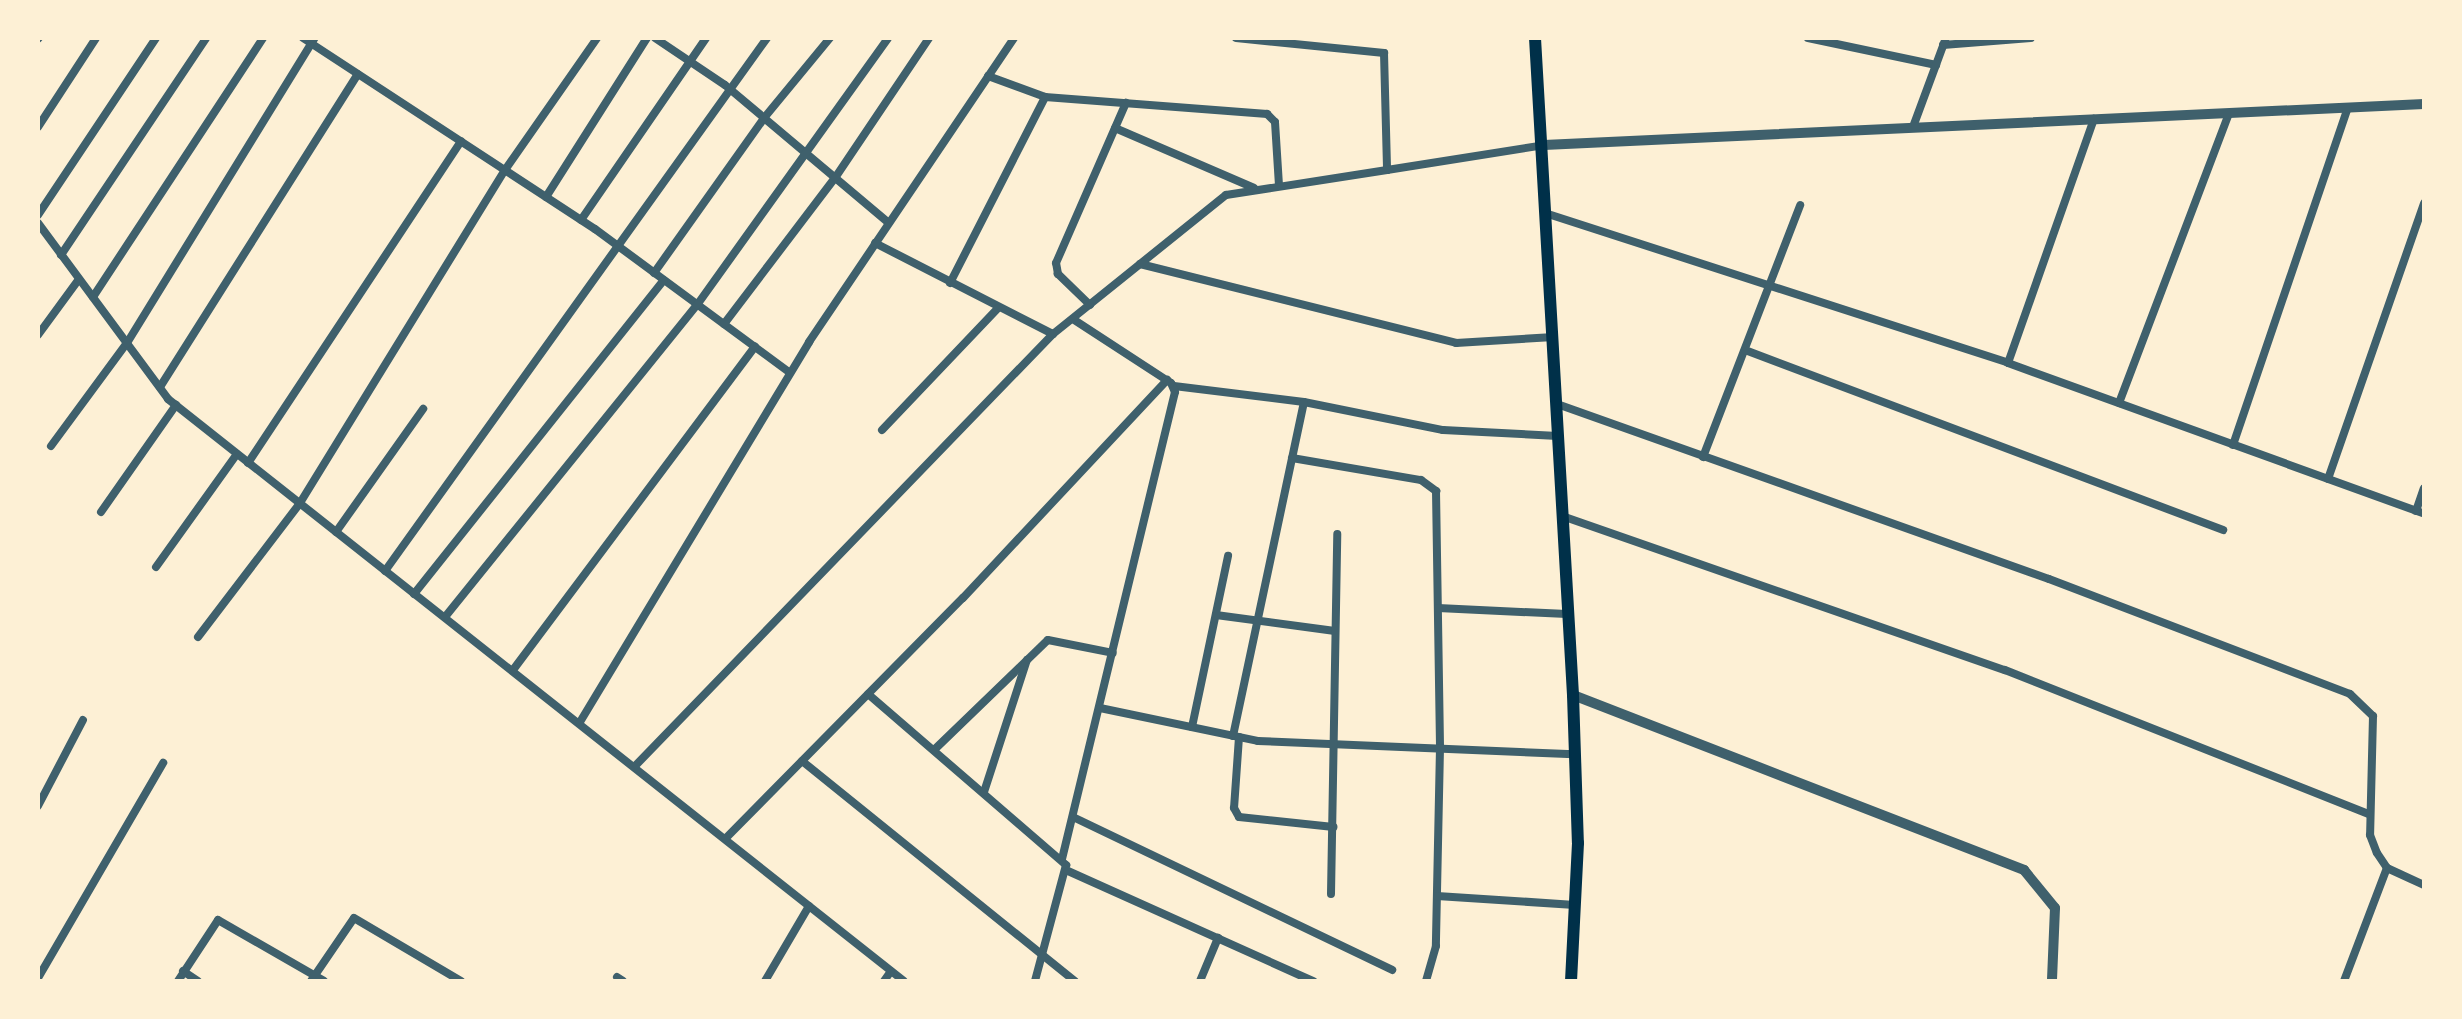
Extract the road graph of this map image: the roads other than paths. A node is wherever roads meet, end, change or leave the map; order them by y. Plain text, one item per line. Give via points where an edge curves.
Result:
1 (96, 38) edge
2 (156, 38) edge
3 (206, 38) edge
4 (263, 38) edge
5 (597, 38) edge
6 (647, 38) edge
7 (655, 38) edge
8 (706, 38) edge
9 (767, 38) edge
10 (830, 38) edge
11 (888, 38) edge
12 (929, 38) edge
13 (1014, 38) edge
14 (1236, 38) edge
15 (1535, 38) edge
16 (1808, 38) edge
17 (2031, 38) edge
18 (310, 40) edge
19 (1945, 42) edge
20 (1335, 43) edge
21 (690, 62) junction
22 (1936, 65) junction
23 (358, 74) junction
24 (988, 76) junction
25 (729, 89) junction
26 (1045, 97) junction
27 (1126, 103) junction
28 (2424, 104) edge
29 (2348, 108) junction
30 (2229, 113) junction
31 (764, 118) junction
32 (2094, 119) junction
33 (38, 127) edge
34 (1913, 127) junction
35 (1115, 128) junction
36 (461, 141) junction
37 (1544, 145) junction
38 (804, 152) junction
39 (505, 170) junction
40 (1387, 170) junction
41 (835, 178) junction
42 (1279, 185) junction
43 (1254, 188) junction
44 (546, 197) junction
45 (2424, 203) edge
46 (1800, 205) dead end
47 (1548, 214) junction
48 (38, 215) edge
49 (581, 220) junction
50 (38, 223) edge
51 (889, 223) junction
52 (875, 243) junction
53 (621, 248) junction
54 (61, 255) junction
55 (1140, 264) junction
56 (654, 273) junction
57 (79, 279) junction
58 (664, 280) junction
59 (950, 283) junction
60 (1769, 286) junction
61 (93, 297) junction
62 (697, 305) junction
63 (1090, 305) junction
64 (998, 308) junction
65 (1073, 319) junction
66 (724, 324) junction
67 (1053, 334) junction
68 (38, 335) edge
69 (1554, 337) junction
70 (127, 343) junction
71 (755, 346) junction
72 (1745, 350) junction
73 (2008, 363) junction
74 (790, 373) junction
75 (1170, 383) junction
76 (160, 387) junction
77 (1304, 402) junction
78 (2119, 403) junction
79 (1557, 404) junction
80 (176, 405) junction
81 (423, 409) dead end
82 (882, 430) dead end
83 (1558, 436) junction
84 (2233, 445) junction
85 (51, 446) dead end
86 (237, 454) junction
87 (1703, 457) junction
88 (1292, 458) junction
89 (248, 463) junction
90 (2328, 479) junction
91 (2424, 488) edge
92 (300, 503) junction
93 (101, 512) dead end
94 (2420, 512) edge
95 (1562, 516) junction
96 (2223, 530) dead end
97 (336, 532) junction
98 (1337, 534) dead end
99 (1228, 556) dead end
100 (156, 567) dead end
101 (385, 571) junction
102 (414, 594) junction
103 (1438, 608) junction
104 (1567, 614) junction
105 (1216, 615) junction
106 (445, 617) junction
107 (1257, 621) junction
108 (1335, 631) junction
109 (198, 637) dead end
110 (1113, 653) junction
111 (1028, 656) junction
112 (513, 670) junction
113 (868, 694) junction
114 (1573, 695) junction
115 (1100, 708) junction
116 (83, 720) dead end
117 (580, 722) junction
118 (1192, 727) junction
119 (1236, 737) junction
120 (1336, 744) junction
121 (1440, 748) junction
122 (934, 750) junction
123 (1574, 754) junction
124 (802, 761) junction
125 (163, 763) dead end
126 (636, 765) junction
127 (984, 792) junction
128 (38, 806) edge
129 (2369, 814) junction
130 (1073, 817) junction
131 (1333, 827) junction
132 (726, 838) junction
133 (1062, 859) junction
134 (2387, 868) junction
135 (1068, 871) junction
136 (2424, 885) edge
137 (1331, 894) dead end
138 (1437, 896) junction
139 (1575, 905) junction
140 (809, 906) junction
141 (1218, 938) junction
142 (1042, 957) junction
143 (1392, 970) dead end
144 (183, 971) junction
145 (891, 971) junction
146 (313, 978) edge
147 (38, 980) edge
148 (178, 981) edge
149 (198, 981) edge
150 (324, 981) edge
151 (461, 981) edge
152 (765, 981) edge
153 (884, 981) edge
154 (904, 981) edge
155 (1035, 981) edge
156 (1075, 981) edge
157 (1200, 981) edge
158 (1313, 981) edge
159 (1426, 981) edge
160 (1571, 981) edge
161 (2052, 981) edge
162 (2344, 981) edge

1 - 33 street
2 - 48 street
3 - 54 street
4 - 61 street
5 - 39 street
6 - 44 street
7 - 21 street
8 - 21 street
9 - 25 street
10 - 31 street
11 - 38 street
12 - 41 street
13 - 24 street
14 - 20 street
15 - 37 main road
16 - 22 street
17 - 19 street
18 - 23 street
18 - 70 street
19 - 22 street
20 - 40 street via 1384,53
21 - 25 street
21 - 49 street
22 - 34 street
23 - 36 street
23 - 76 street
24 - 26 street
24 - 51 street
25 - 31 street
25 - 53 street
26 - 27 street
26 - 59 street
27 - 35 street
27 - 42 street via 1272,117
28 - 29 street
29 - 30 street
29 - 84 street
30 - 32 street
30 - 78 street
31 - 38 street
31 - 56 street
32 - 34 street
32 - 73 street
34 - 37 street
35 - 43 street
35 - 63 street via 1056,263 1058,274
36 - 39 street
36 - 89 street
37 - 40 street
37 - 47 main road
38 - 41 street
38 - 62 street
39 - 44 street
39 - 92 street
40 - 42 street
41 - 51 street
41 - 66 street
42 - 43 street
43 - 55 street via 1213,203
44 - 49 street
45 - 90 street
46 - 60 street
47 - 60 street
47 - 69 main road
49 - 53 street
50 - 54 street
51 - 52 street
52 - 59 street
52 - 74 street
53 - 56 street
53 - 101 street
54 - 57 street
55 - 63 street
55 - 69 street via 1456,343
56 - 58 street
57 - 61 street
57 - 68 street
58 - 62 street
58 - 102 street
59 - 64 street
60 - 72 street
60 - 73 street
61 - 70 street
62 - 66 street
62 - 106 street
63 - 65 street
64 - 67 street
64 - 82 street
65 - 67 street
65 - 75 street
66 - 71 street
67 - 126 street
69 - 79 main road
70 - 76 street
70 - 85 street
71 - 74 street
71 - 112 street
72 - 87 street
72 - 96 street
73 - 78 street
74 - 117 street
75 - 77 street
75 - 110 street
75 - 113 street
76 - 80 street
77 - 83 street via 1443,430
77 - 88 street
78 - 84 street
79 - 83 main road
79 - 87 street
80 - 86 street
80 - 93 street
81 - 97 street
83 - 95 main road
84 - 90 street
86 - 89 street
86 - 100 street
87 - 129 street via 2350,694 2373,716
88 - 103 street via 1433,486
88 - 107 street
89 - 92 street
90 - 94 street
91 - 94 street
92 - 97 street
92 - 109 street
95 - 104 main road
95 - 129 street via 2005,670
97 - 101 street
98 - 108 street
99 - 105 street
101 - 102 street
102 - 106 street
103 - 104 street
103 - 121 street
104 - 114 main road
105 - 107 street
105 - 118 street
106 - 112 street
107 - 108 street
107 - 119 street
108 - 120 street
110 - 111 street via 1055,639
110 - 115 street
111 - 122 street
111 - 127 street
112 - 117 street
113 - 122 street
113 - 124 street
114 - 123 main road
114 - 161 street via 2024,870 2055,908
115 - 118 street
115 - 130 street
116 - 128 street
117 - 126 street
118 - 119 street
119 - 120 street
119 - 131 street via 1234,808 1239,817
120 - 121 street
120 - 131 street
121 - 123 street
121 - 138 street
122 - 127 street
123 - 139 main road
124 - 132 street
124 - 142 street
125 - 147 street
126 - 132 street
127 - 133 street
129 - 134 street via 2370,835
130 - 133 street
130 - 143 street
131 - 137 street
132 - 140 street
133 - 135 street
134 - 136 street
134 - 162 street
135 - 141 street
135 - 142 street
138 - 139 street
138 - 159 street via 1436,946
139 - 160 main road
140 - 145 street
140 - 152 street
141 - 157 street
141 - 158 street
142 - 155 street
142 - 156 street
144 - 146 street via 218,920
144 - 148 street
144 - 149 street
145 - 153 street
145 - 154 street
146 - 150 street
146 - 151 street via 354,918

